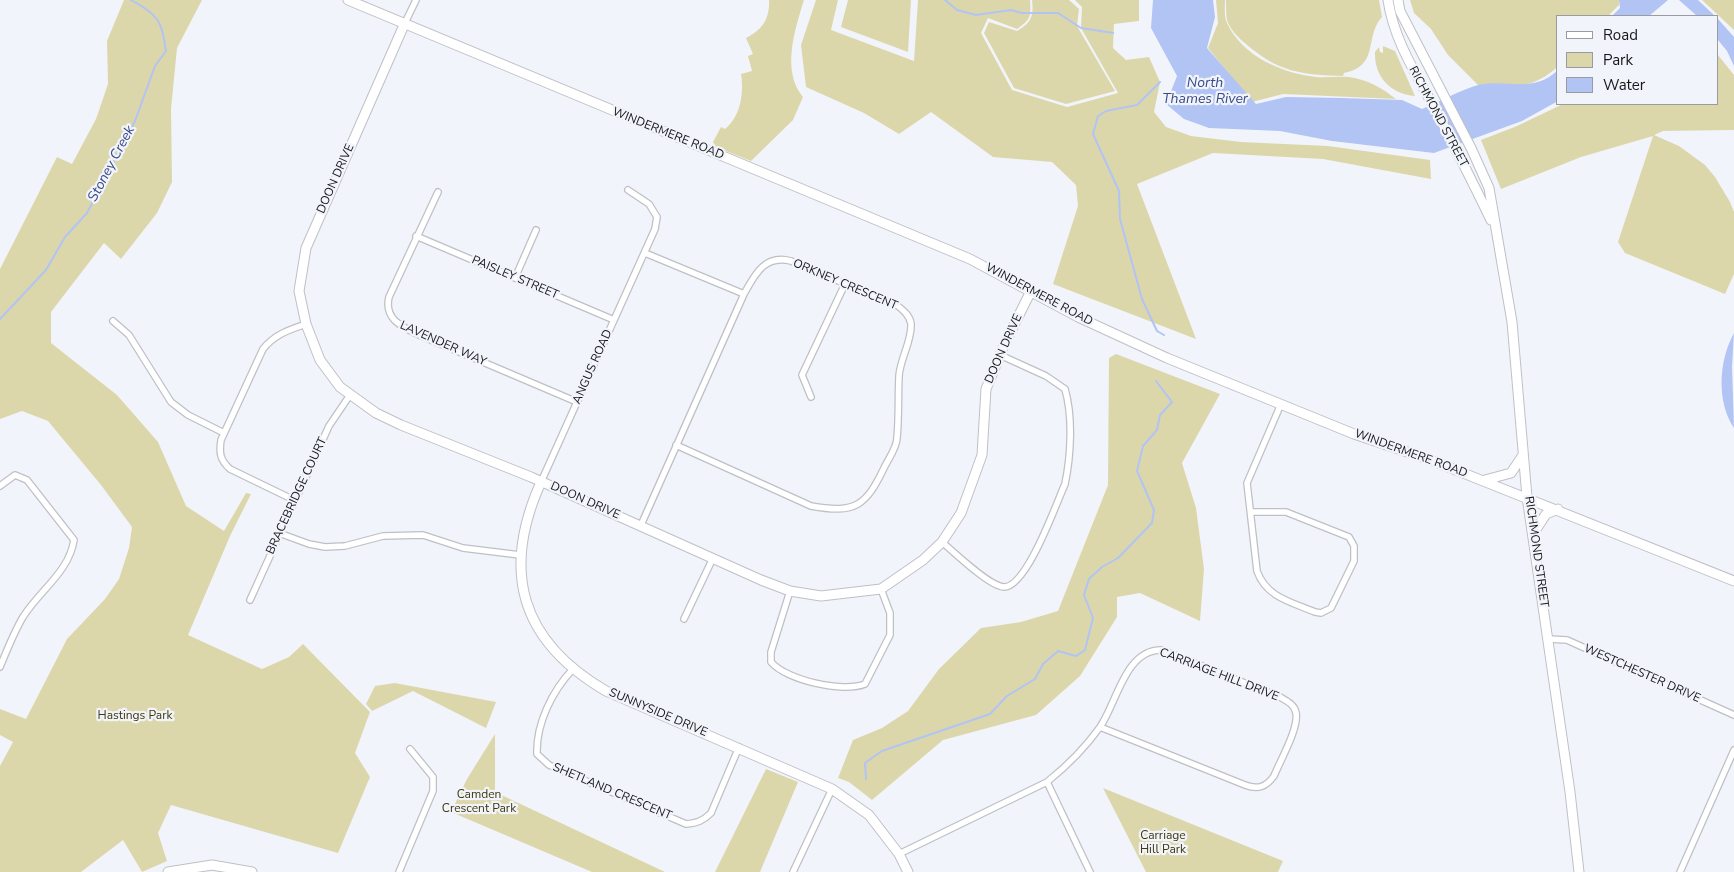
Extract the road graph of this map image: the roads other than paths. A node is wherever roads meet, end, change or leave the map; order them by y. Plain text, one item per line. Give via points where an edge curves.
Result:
1 (348, 0) edge
2 (416, 0) edge
3 (1388, 0) edge
4 (1398, 0) edge
5 (404, 25) junction
6 (628, 190) dead end
7 (438, 192) dead end
8 (536, 230) dead end
9 (1496, 232) junction
10 (416, 236) junction
11 (645, 252) junction
12 (515, 278) junction
13 (844, 284) junction
14 (1031, 291) junction
15 (744, 294) junction
16 (614, 320) junction
17 (113, 321) dead end
18 (306, 324) junction
19 (1000, 355) junction
20 (350, 395) junction
21 (811, 397) dead end
22 (577, 402) junction
23 (1281, 404) junction
24 (224, 433) junction
25 (676, 445) junction
26 (1524, 454) junction
27 (1484, 480) junction
28 (541, 482) junction
29 (0, 486) edge
30 (1527, 498) junction
31 (294, 500) junction
32 (1558, 509) junction
33 (1250, 512) junction
34 (641, 525) junction
35 (279, 533) junction
36 (1533, 534) junction
37 (942, 542) junction
38 (520, 555) junction
39 (713, 558) junction
40 (1734, 581) edge
41 (881, 589) junction
42 (790, 591) junction
43 (250, 600) dead end
44 (684, 619) dead end
45 (1548, 640) junction
46 (0, 667) edge
47 (573, 670) junction
48 (1734, 715) edge
49 (1100, 727) junction
50 (738, 747) junction
51 (410, 749) dead end
52 (1734, 750) edge
53 (1047, 782) junction
54 (832, 789) junction
55 (899, 854) junction
56 (193, 870) edge
57 (168, 872) edge
58 (252, 872) edge
59 (399, 872) edge
60 (793, 872) edge
61 (908, 872) edge
62 (1090, 872) edge
63 (1579, 872) edge
64 (1680, 872) edge

1 - 5 main road, WINDERMERE ROAD
2 - 5 street
3 - 9 main road, RICHMOND STREET via 1391,19 1405,55 1461,157
4 - 9 main road, RICHMOND STREET via 1400,11 1489,188
5 - 14 main road, WINDERMERE ROAD via 970,259
5 - 18 main road, DOON DRIVE via 306,248 300,291
6 - 11 street, ANGUS ROAD via 649,204 657,217
7 - 10 street
8 - 12 street
9 - 26 main road, RICHMOND STREET via 1512,322
10 - 12 street, PAISLEY STREET
10 - 22 street, LAVENDER WAY via 387,305 398,326
11 - 15 street
11 - 16 street, ANGUS ROAD
12 - 16 street, PAISLEY STREET
13 - 15 street, ORKNEY CRESCENT via 781,258 770,260 762,267
13 - 21 street via 802,375
13 - 25 street, ORKNEY CRESCENT via 898,306 910,321 911,330 899,376 897,440 874,489 865,500 841,509 811,506
14 - 19 main road, DOON DRIVE
14 - 23 main road, WINDERMERE ROAD via 1158,354
15 - 25 street, ORKNEY CRESCENT
16 - 22 street, ANGUS ROAD
17 - 24 street via 129,335 171,402 188,415
18 - 20 main road, DOON DRIVE via 320,360
18 - 24 street via 280,334 266,345
19 - 37 main road, DOON DRIVE via 986,389 982,455 961,513
19 - 37 street via 1046,376 1065,389 1069,403 1065,484 1027,569 1010,585 1003,587 990,581
20 - 28 main road, DOON DRIVE via 401,425
20 - 31 street, BRACEBRIDGE COURT via 329,426
22 - 28 street, ANGUS ROAD
23 - 27 main road, WINDERMERE ROAD via 1354,434
23 - 33 street via 1247,483
24 - 31 street via 221,461 230,469
25 - 34 street, ORKNEY CRESCENT
26 - 27 main road via 1511,473
26 - 30 main road, RICHMOND STREET
27 - 30 main road, WINDERMERE ROAD
28 - 34 main road, DOON DRIVE
28 - 38 main road, SUNNYSIDE DRIVE via 528,514
29 - 46 street via 15,475 27,480 74,540 66,566 23,617
30 - 32 main road, WINDERMERE ROAD
30 - 36 main road, RICHMOND STREET
31 - 35 street, BRACEBRIDGE COURT
32 - 36 main road via 1547,513
32 - 40 main road, WINDERMERE ROAD
33 - 33 street via 1261,584 1270,593 1315,612 1331,608 1354,561 1354,546 1349,537 1286,512
34 - 39 main road, DOON DRIVE
35 - 38 street via 325,546 345,546 383,536 423,535 463,548
35 - 43 street, BRACEBRIDGE COURT
36 - 45 main road, RICHMOND STREET
37 - 41 main road, DOON DRIVE via 924,560
38 - 47 main road, SUNNYSIDE DRIVE via 524,587 535,624 559,657
39 - 42 main road, DOON DRIVE
39 - 44 street
41 - 42 main road, DOON DRIVE via 821,596
41 - 42 street via 890,613 890,635 865,684 848,689 787,676 771,662 771,652
45 - 48 street, WESTCHESTER DRIVE via 1567,640
45 - 63 main road, RICHMOND STREET
47 - 50 main road, SUNNYSIDE DRIVE via 606,691
47 - 50 street, SHETLAND CRESCENT via 554,693 538,733 537,754 548,765 686,824 704,820 711,813
49 - 49 street, CARRIAGE HILL DRIVE via 1132,666 1154,650 1162,650 1280,697 1294,707 1296,714 1295,725 1274,776 1261,787 1245,785
49 - 53 street, CARRIAGE HILL DRIVE via 1078,755
50 - 54 main road, SUNNYSIDE DRIVE
51 - 59 street via 433,777 433,791
52 - 64 street
53 - 55 street, CARRIAGE HILL DRIVE
53 - 62 street
54 - 55 main road, SUNNYSIDE DRIVE via 869,815
54 - 60 street
55 - 61 main road, SUNNYSIDE DRIVE
56 - 57 main road
56 - 58 main road via 212,865

